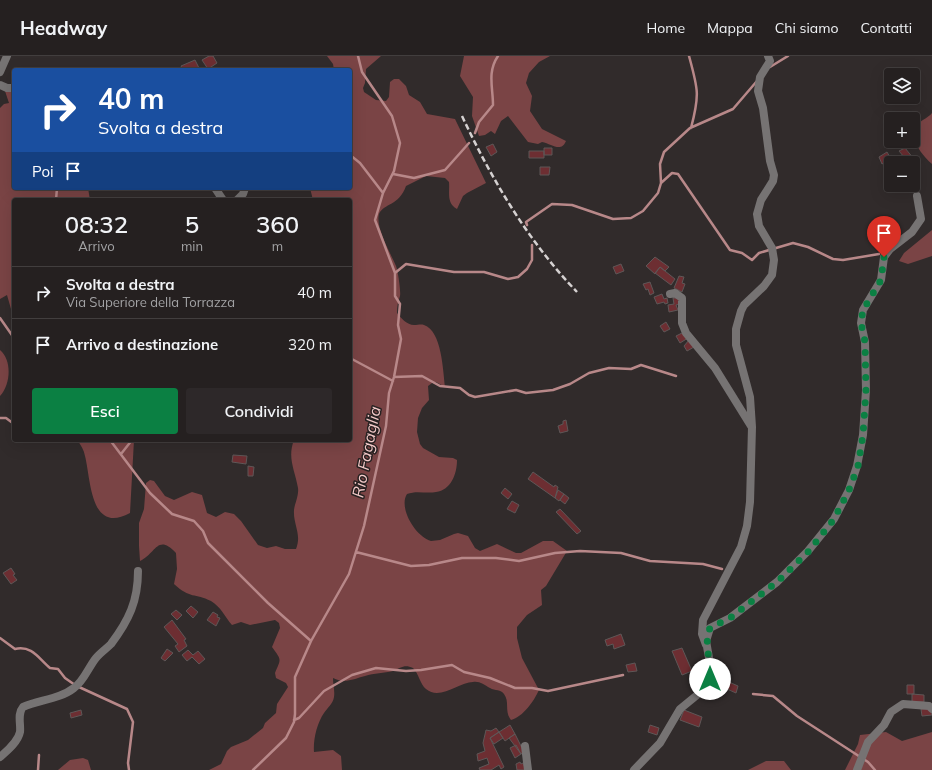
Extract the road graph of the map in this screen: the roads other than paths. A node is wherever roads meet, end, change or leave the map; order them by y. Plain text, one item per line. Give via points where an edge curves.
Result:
1 (7, 56) edge
2 (768, 56) edge
3 (0, 72) edge
4 (0, 85) edge
5 (12, 88) edge
6 (917, 196) dead end
7 (670, 294) dead end
8 (752, 426) junction
9 (138, 571) dead end
10 (707, 648) junction
11 (932, 709) edge
12 (525, 746) dead end
13 (0, 758) edge
14 (528, 770) edge
15 (634, 770) edge
16 (858, 770) edge

1 - 3 street
2 - 8 street via 770,62 760,77 758,91 774,175 757,214 759,226 772,248 774,260 772,275 744,305 736,329 736,345 750,397
4 - 5 street
6 - 10 street via 921,219 912,232 884,257 881,280 863,310 861,323 865,342 866,390 863,435 858,466 849,490 834,519 808,552 777,582 730,618 710,628 706,641
7 - 8 street via 675,293 682,298 682,323 686,333 715,368
8 - 10 street via 747,526 741,547 703,620 702,634
9 - 13 street via 138,589 132,611 110,645 98,655 74,688 20,710 20,734
10 - 15 street via 710,679 702,691 680,708 660,743
11 - 16 street via 923,705 903,704 891,712 884,725 868,742
12 - 14 street

